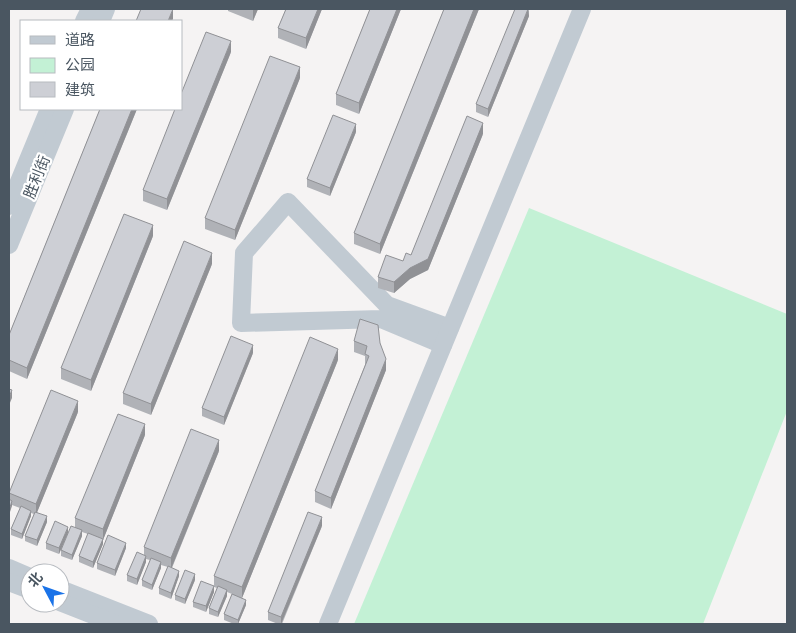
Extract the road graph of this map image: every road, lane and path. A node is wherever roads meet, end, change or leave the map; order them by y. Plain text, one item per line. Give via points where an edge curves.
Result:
1 (582, 9) edge
2 (48, 110) edge
3 (65, 110) edge
4 (9, 206) edge
5 (9, 245) edge
6 (450, 328) junction
7 (443, 345) junction
8 (70, 593) edge
9 (70, 606) edge
10 (116, 624) edge
11 (149, 624) edge
12 (328, 624) edge

1 - 6 street
2 - 4 street, 胜利街
3 - 5 street, 胜利街
6 - 7 street
6 - 7 street via 387,305 288,202 244,253 241,323 381,319
7 - 12 street
8 - 11 street
9 - 10 street

